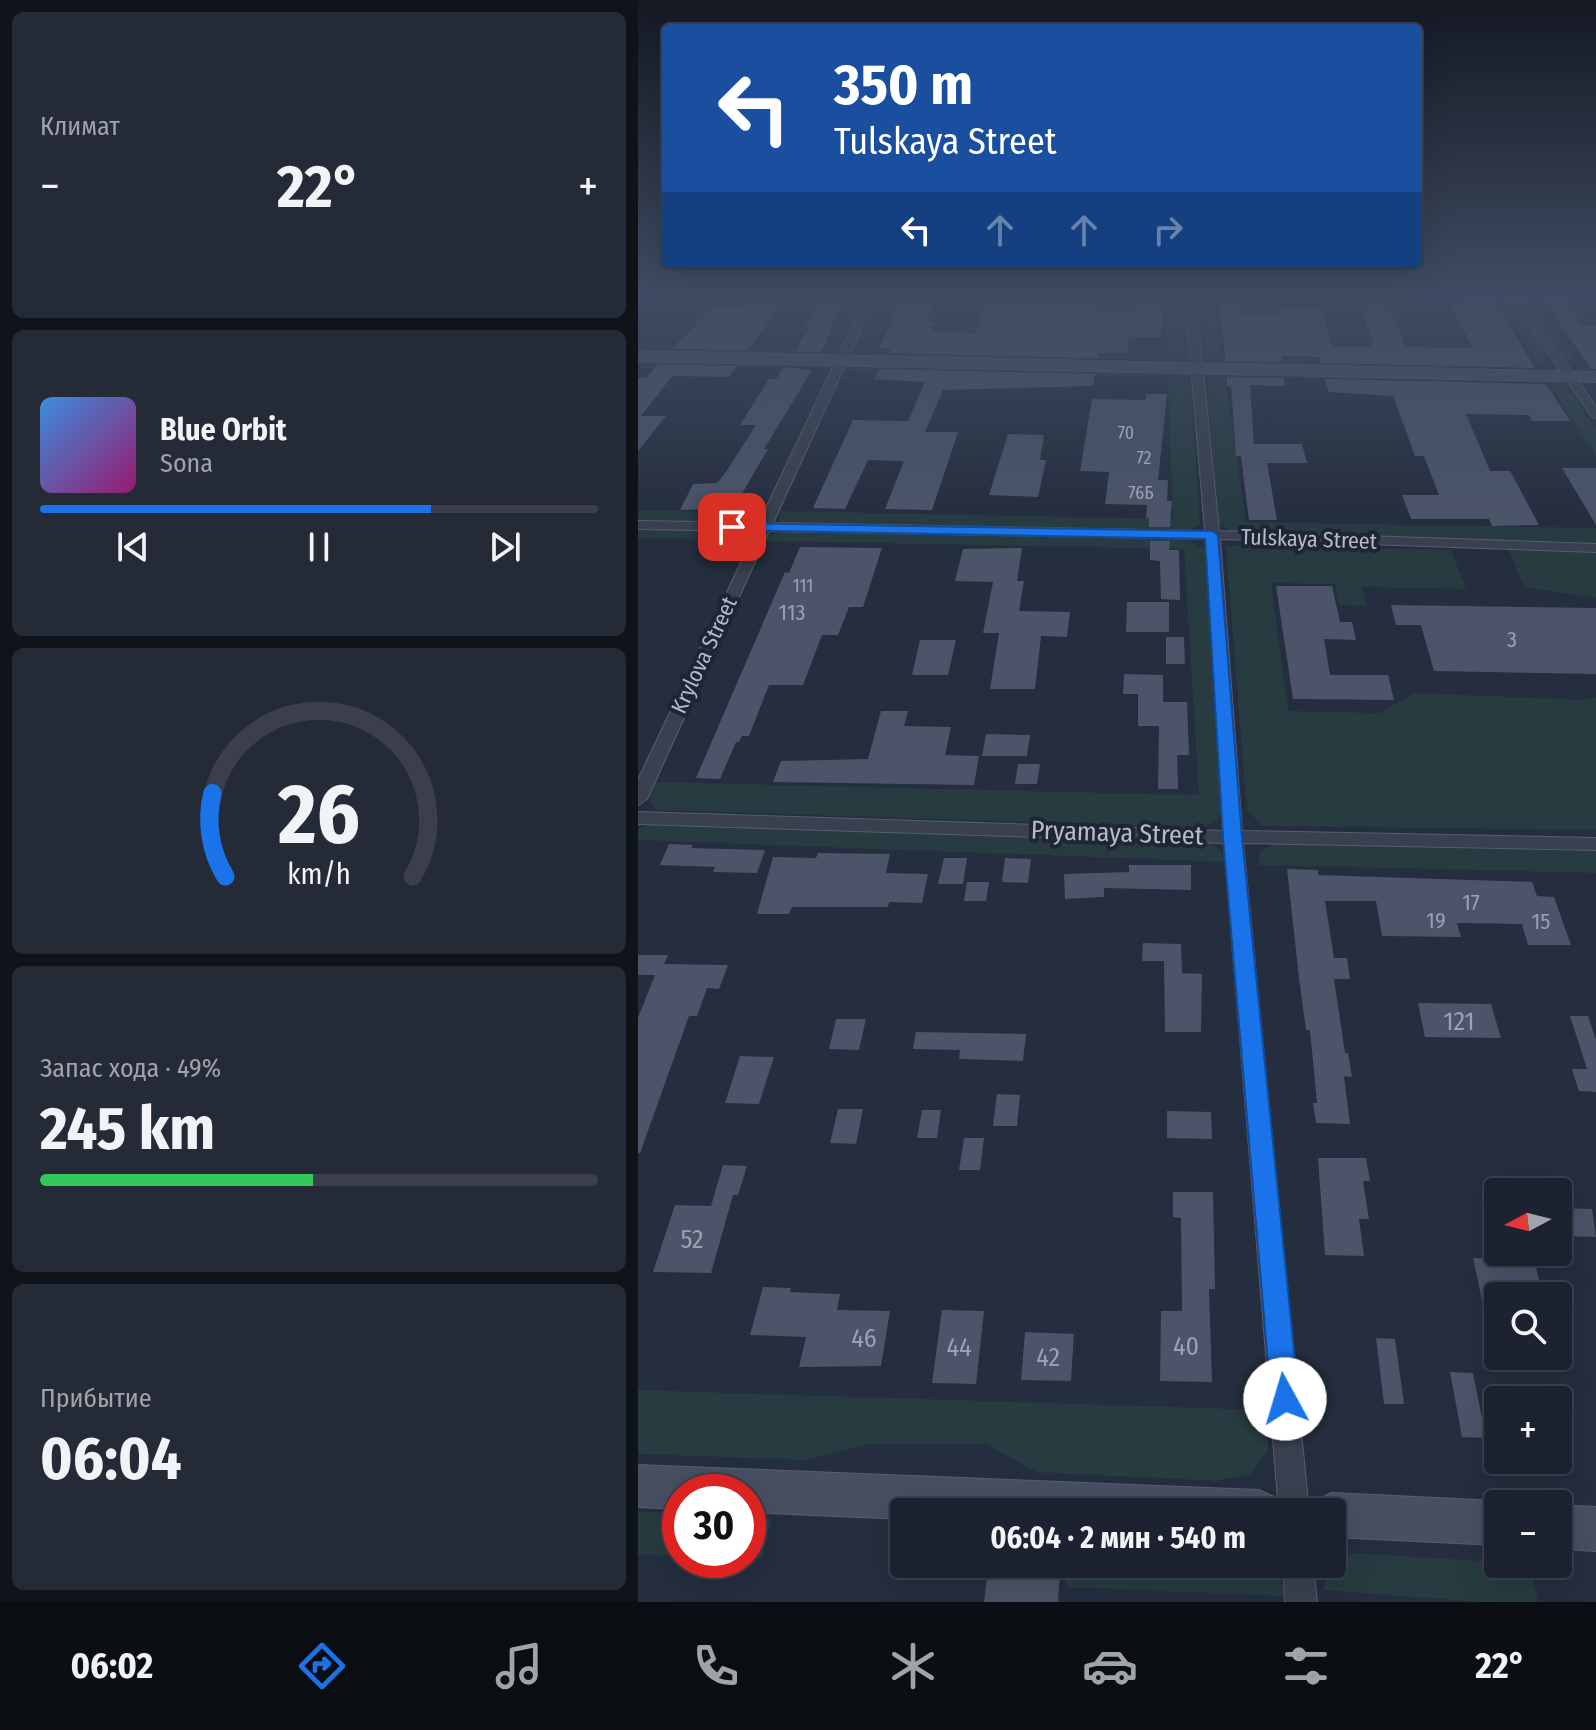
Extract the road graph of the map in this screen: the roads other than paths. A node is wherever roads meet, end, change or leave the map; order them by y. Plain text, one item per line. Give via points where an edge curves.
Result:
1 (1196, 367) edge
2 (840, 368) edge
3 (1228, 368) edge
4 (1564, 368) edge
5 (1570, 376) junction
6 (1596, 377) edge
7 (1596, 415) edge
8 (638, 525) edge
9 (763, 528) junction
10 (1212, 535) junction
11 (1596, 548) edge
12 (638, 799) edge
13 (638, 818) edge
14 (1233, 837) junction
15 (1596, 844) edge
16 (638, 1486) edge
17 (925, 1498) edge
18 (1293, 1498) edge
19 (1346, 1516) edge
20 (1484, 1522) edge
21 (1572, 1528) edge
22 (1596, 1529) edge
23 (1299, 1578) edge
24 (1301, 1602) edge

1 - 10 street
2 - 9 street, Krylova Street
3 - 5 main road
4 - 5 street
5 - 6 main road
5 - 7 street
8 - 9 street, Tulskaya Street
9 - 10 street, Tulskaya Street
9 - 12 street, Krylova Street
10 - 11 street, Tulskaya Street
10 - 14 street
13 - 14 street, Pryamaya Street
14 - 15 street, Pryamaya Street
14 - 18 street
16 - 17 main road
19 - 20 main road
21 - 22 main road
23 - 24 street

